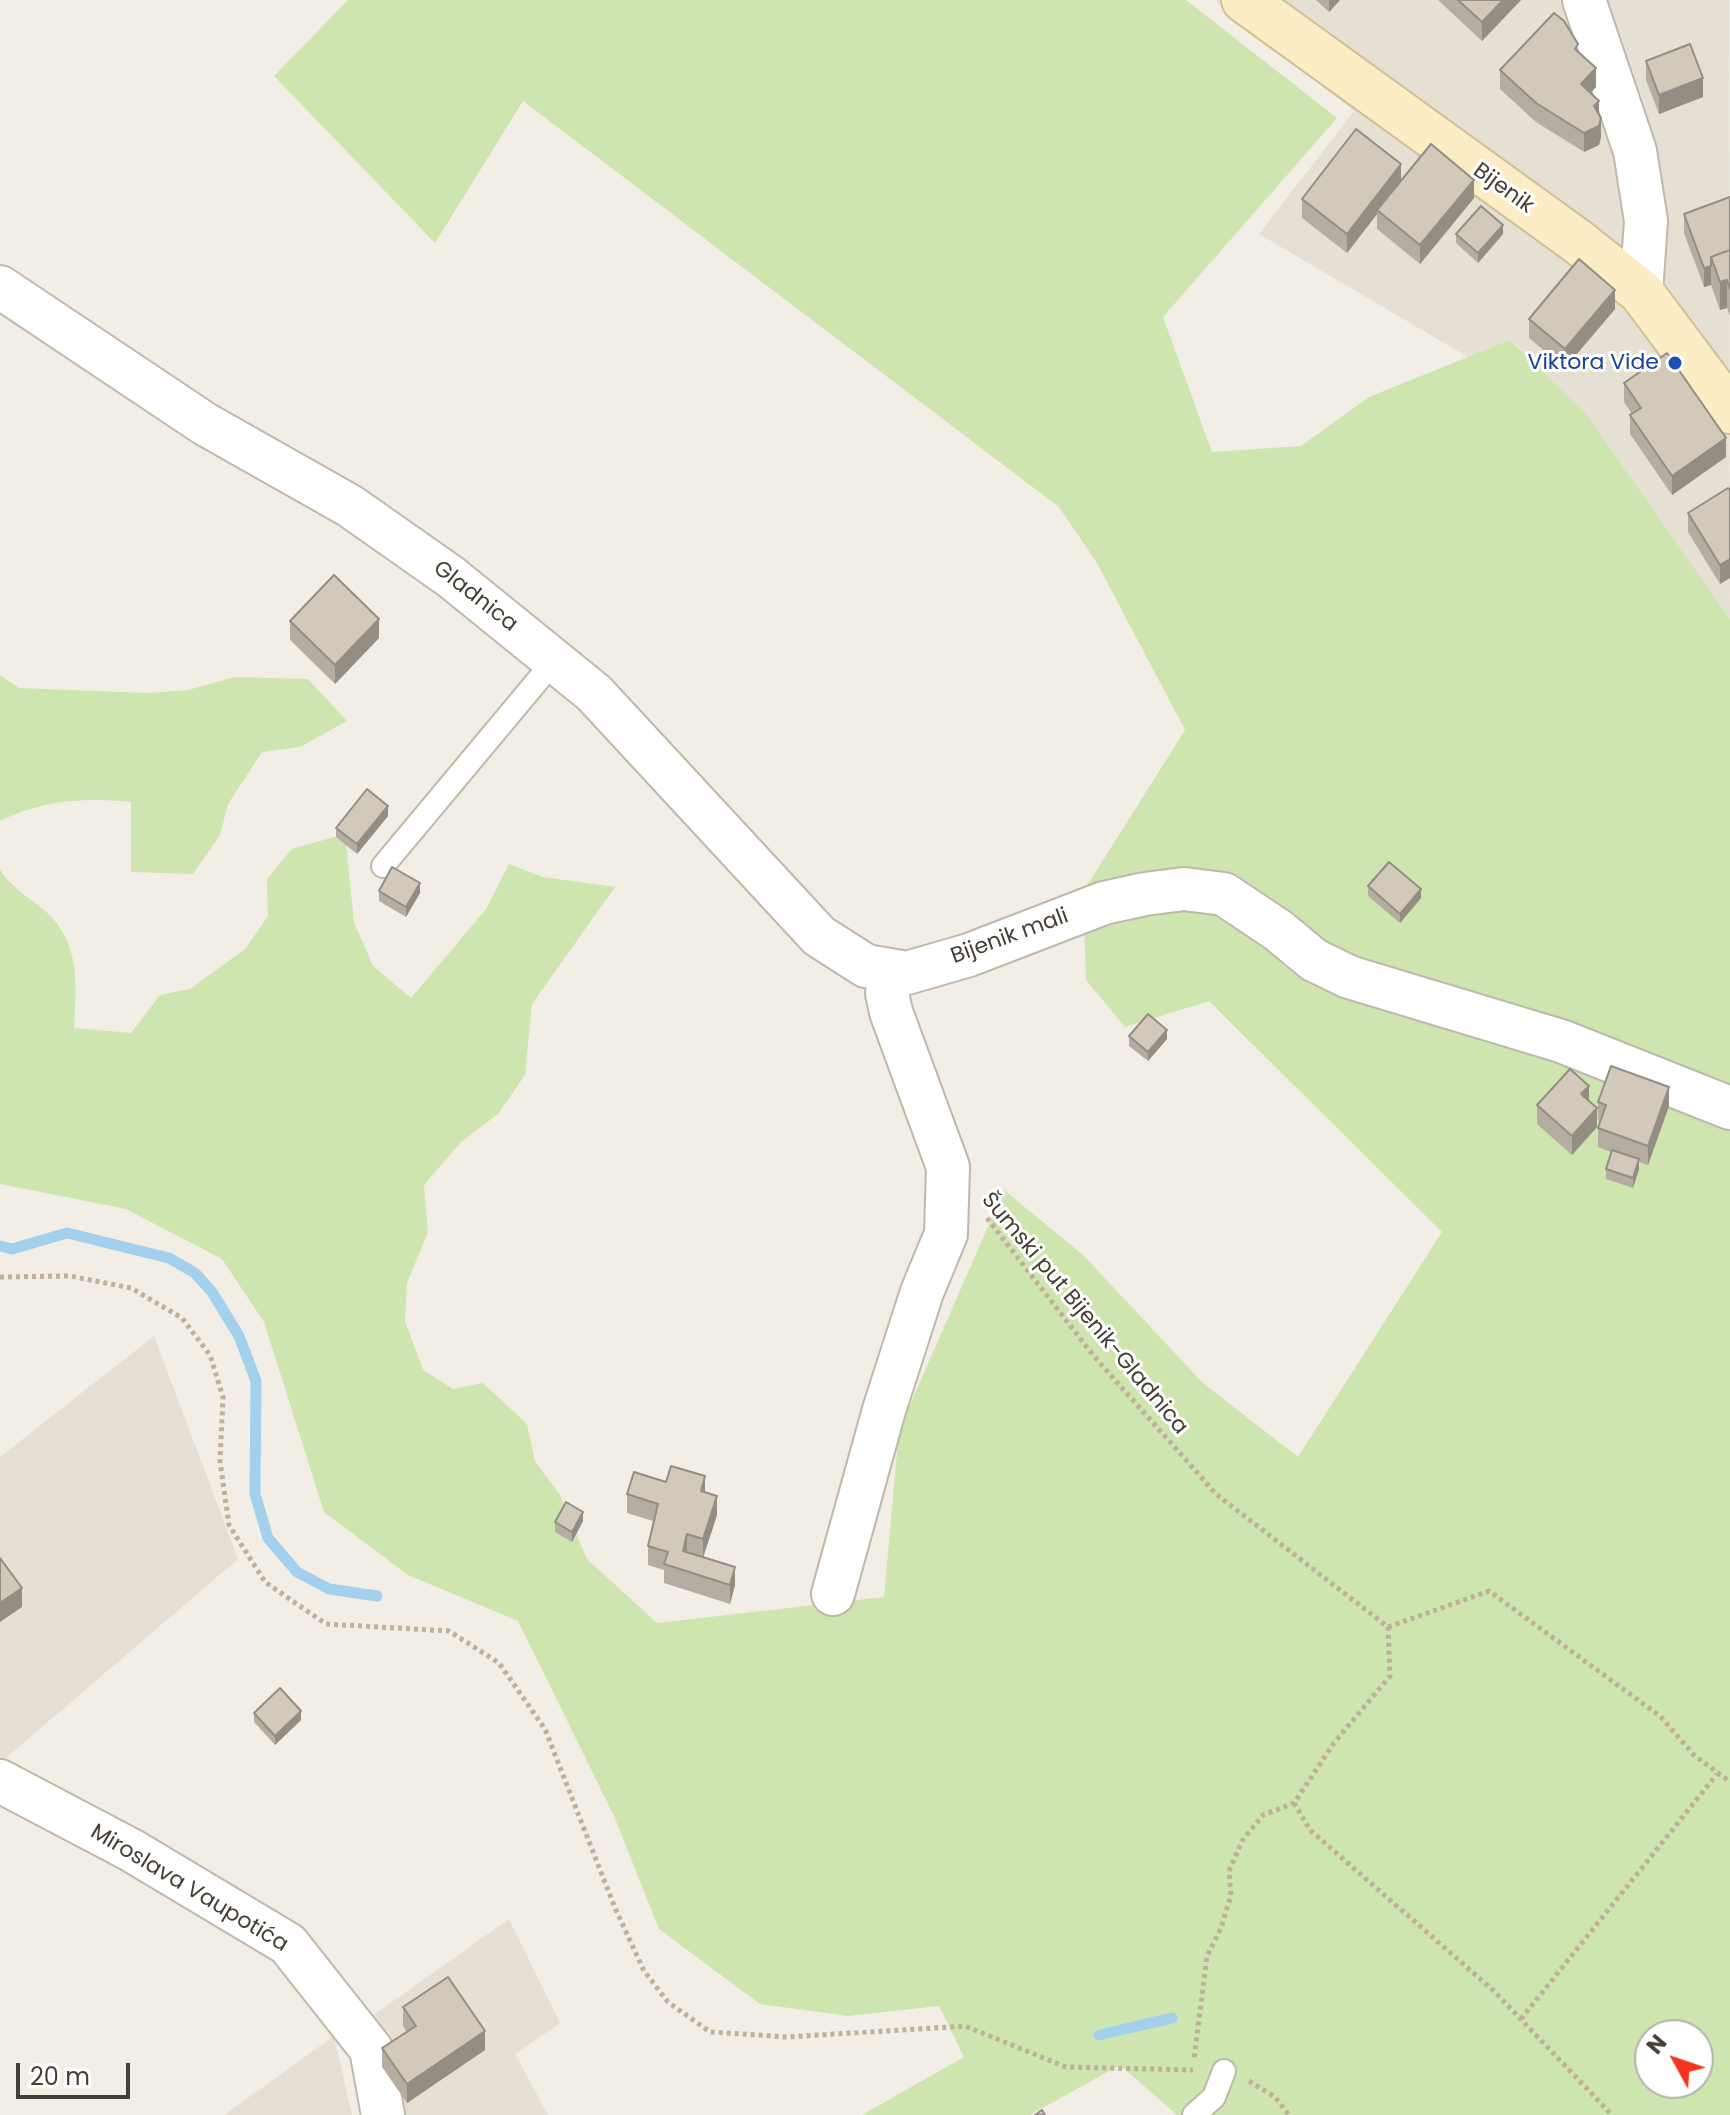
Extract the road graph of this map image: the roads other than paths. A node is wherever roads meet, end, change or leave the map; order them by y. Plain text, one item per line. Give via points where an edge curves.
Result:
1 (1244, 0) edge
2 (1584, 0) edge
3 (0, 287) edge
4 (1641, 292) junction
5 (1730, 411) edge
6 (554, 661) junction
7 (383, 866) dead end
8 (893, 971) junction
9 (1730, 1108) edge
10 (833, 1594) dead end
11 (0, 1781) edge
12 (1224, 2071) road end
13 (383, 2115) edge
14 (1194, 2115) edge

1 - 4 main road, Bijenik
2 - 4 street via 1635,151 1646,221
3 - 6 street, Gladnica via 205,424 395,535
4 - 5 main road, Bijenik
6 - 7 lane
6 - 8 street, Gladnica via 633,733 819,936 866,966
8 - 9 street, Bijenik mali via 907,973 969,955 1104,903 1184,889 1224,894 1314,960 1349,977 1561,1041
8 - 10 street via 887,993 891,1012 948,1167 946,1234 884,1410
11 - 13 street, Miroslava Vaupotića via 131,1850 288,1944 371,2049
12 - 14 lane via 1214,2097

